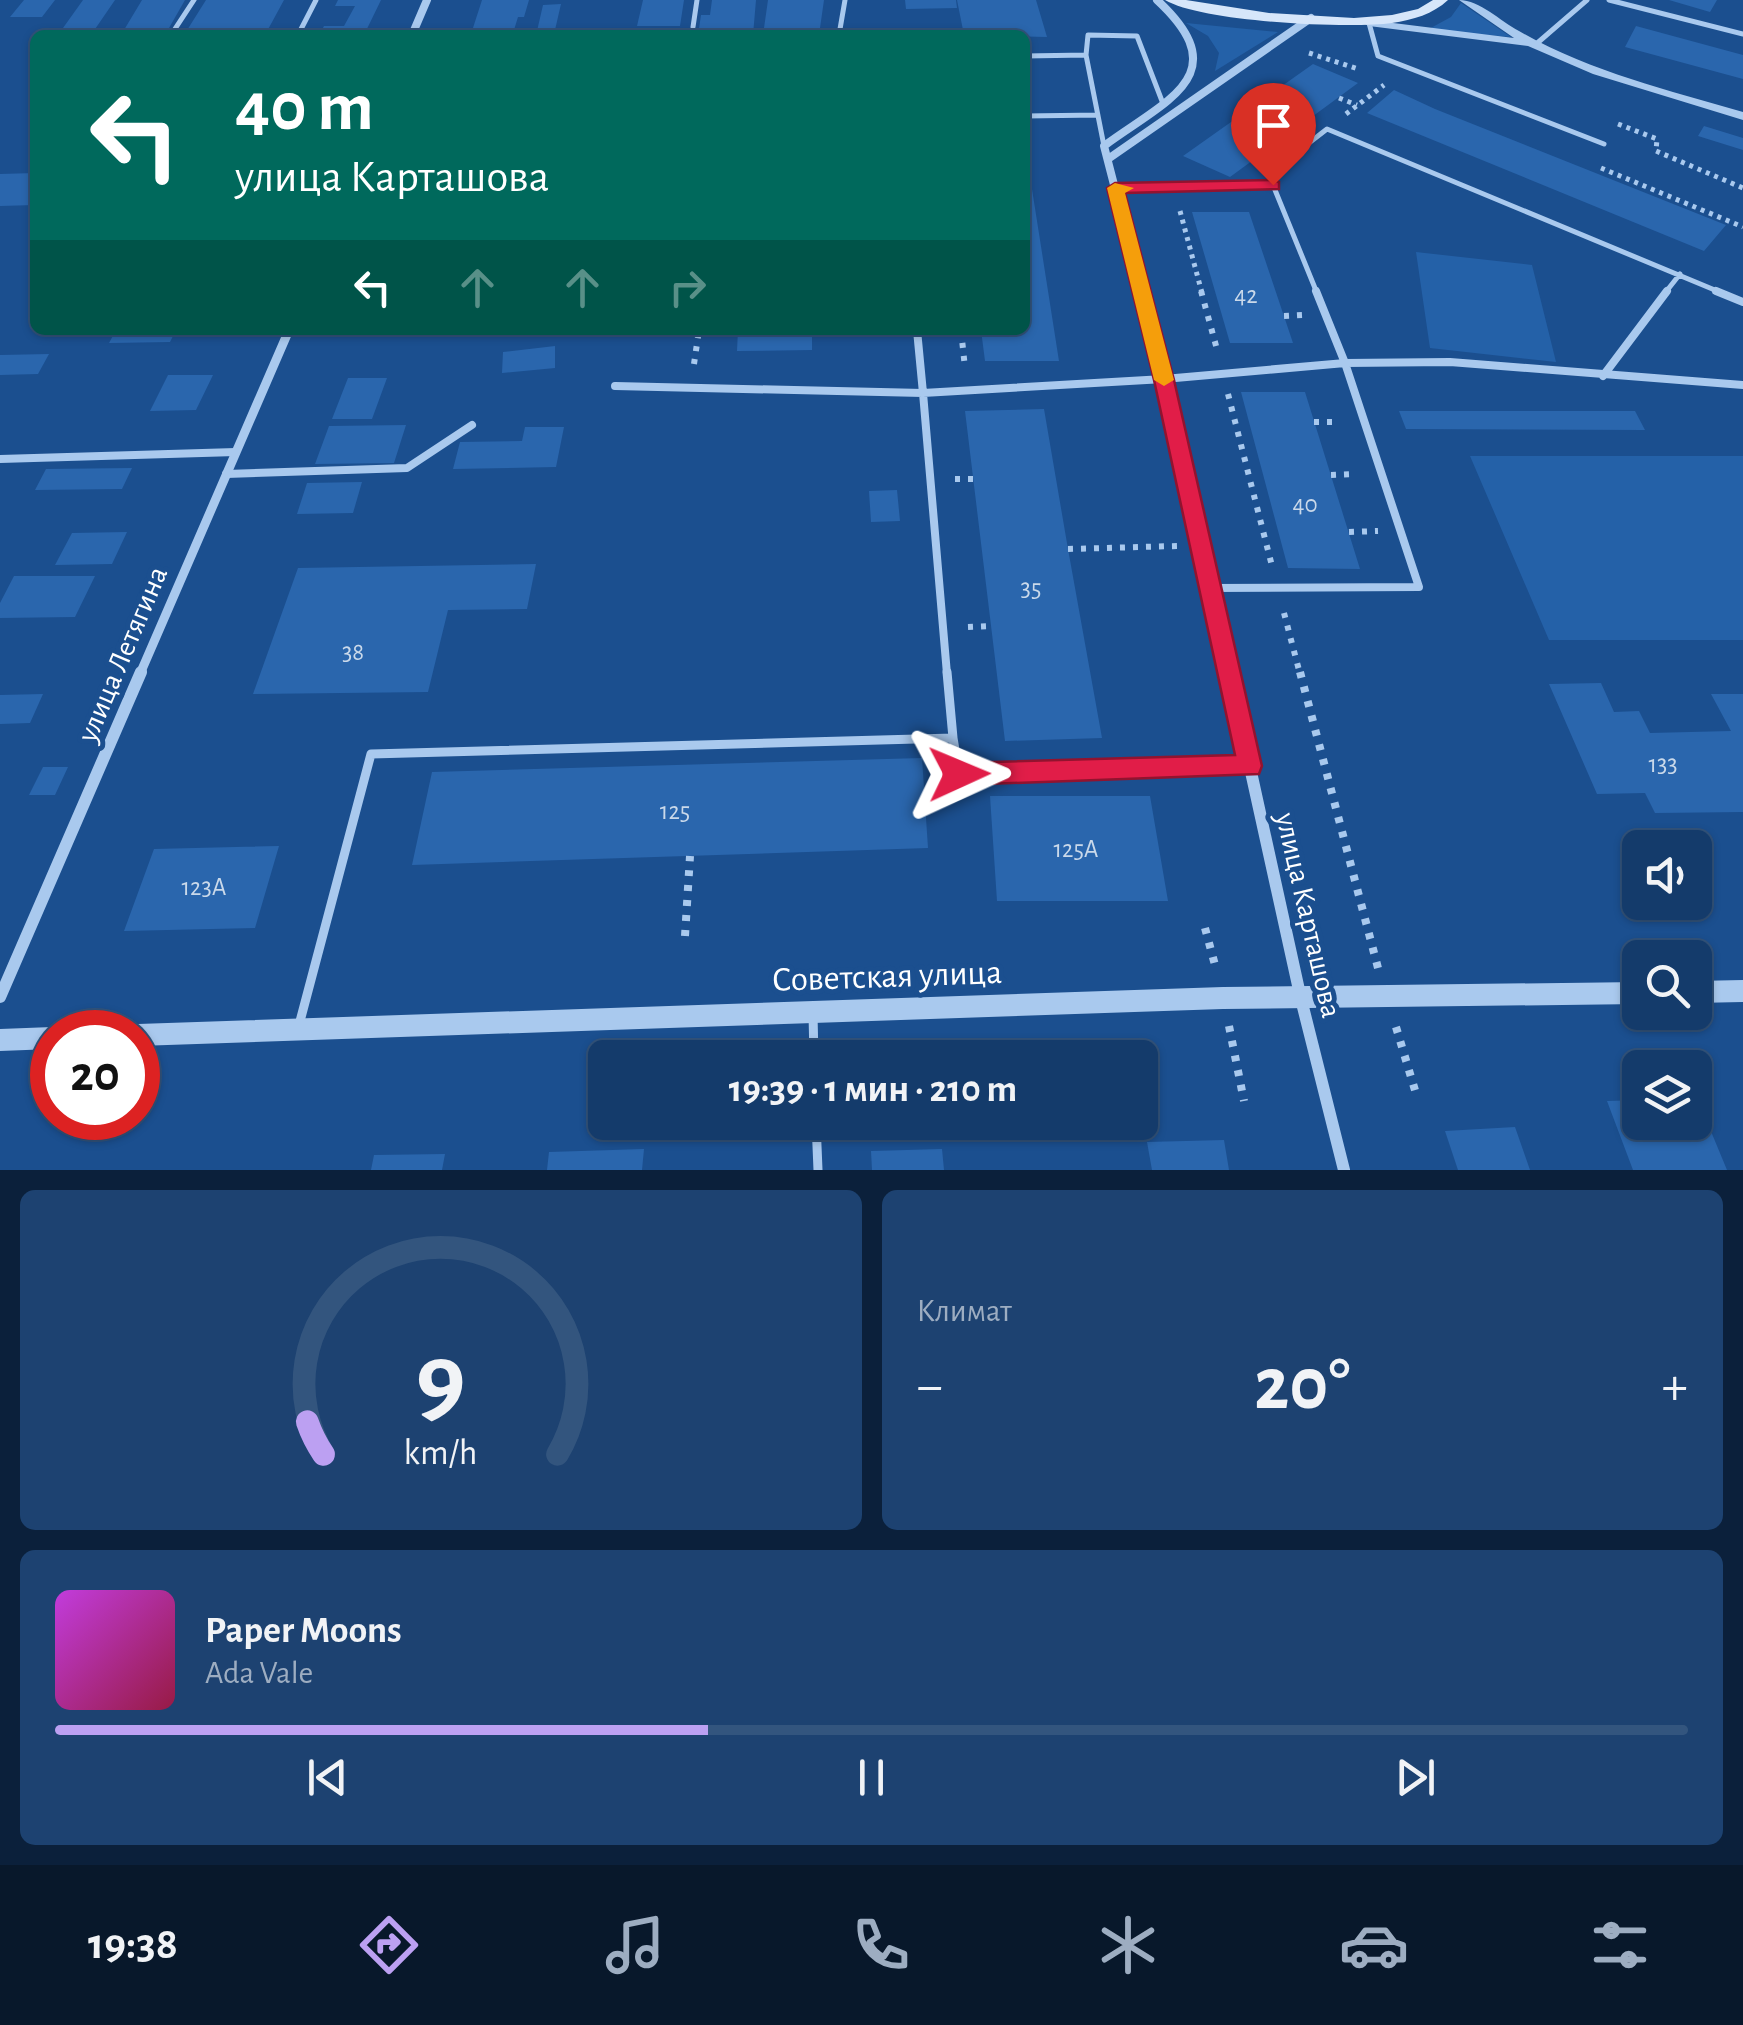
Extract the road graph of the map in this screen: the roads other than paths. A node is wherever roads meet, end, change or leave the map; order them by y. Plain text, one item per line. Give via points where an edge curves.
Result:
1 (194, 0) edge
2 (316, 0) edge
3 (426, 0) edge
4 (697, 0) edge
5 (845, 0) edge
6 (1157, 0) edge
7 (1171, 0) edge
8 (1442, 0) edge
9 (1464, 0) edge
10 (1587, 0) edge
11 (1608, 0) edge
12 (1312, 18) junction
13 (1368, 23) junction
14 (693, 27) dead end
15 (174, 30) edge
16 (301, 30) edge
17 (414, 30) edge
18 (840, 30) edge
19 (1743, 34) edge
20 (1535, 45) junction
21 (1030, 56) edge
22 (1086, 56) junction
23 (1162, 101) junction
24 (1030, 116) edge
25 (1098, 116) junction
26 (1743, 116) edge
27 (1604, 144) dead end
28 (1104, 146) junction
29 (1108, 158) junction
30 (1273, 185) junction
31 (1115, 188) junction
32 (1680, 274) junction
33 (1743, 302) edge
34 (287, 335) edge
35 (917, 335) edge
36 (1345, 363) junction
37 (1603, 376) junction
38 (1164, 380) junction
39 (1743, 384) edge
40 (616, 386) dead end
41 (923, 393) junction
42 (472, 424) dead end
43 (236, 452) junction
44 (0, 459) edge
45 (226, 474) junction
46 (1211, 588) junction
47 (953, 738) junction
48 (1250, 766) junction
49 (1743, 991) edge
50 (1712, 992) edge
51 (1622, 994) edge
52 (0, 997) edge
53 (1301, 999) junction
54 (813, 1014) junction
55 (298, 1027) junction
56 (160, 1033) edge
57 (30, 1039) edge
58 (0, 1040) edge
59 (814, 1040) edge
60 (817, 1140) edge
61 (818, 1170) edge
62 (1344, 1170) edge

1 - 15 lane
2 - 16 lane
3 - 17 street
4 - 14 lane
5 - 18 lane
6 - 23 street via 1185,27 1196,55 1190,76
7 - 12 main road
8 - 13 main road via 1418,16
9 - 20 street
10 - 20 lane
11 - 19 lane
12 - 13 main road
12 - 29 street
13 - 20 street
13 - 27 lane via 1378,56
20 - 26 street
21 - 22 lane
22 - 23 lane via 1088,36 1137,36
22 - 25 lane
23 - 28 street
24 - 25 lane
25 - 28 lane
28 - 29 street, улица Карташова
29 - 31 street, улица Карташова
30 - 31 lane
30 - 32 lane via 1274,170 1327,129
30 - 36 lane
31 - 38 street, улица Карташова
32 - 33 lane
32 - 37 lane
34 - 43 street, улица Летягина
35 - 41 lane
36 - 37 lane via 1450,362
36 - 38 lane
36 - 46 lane via 1419,587
37 - 39 lane
38 - 41 lane
38 - 46 street, улица Карташова
40 - 41 lane
41 - 47 lane
42 - 45 lane via 407,468
43 - 44 lane
43 - 45 street, улица Летягина
45 - 52 street, улица Летягина
46 - 48 street, улица Карташова
47 - 48 lane via 959,774
47 - 55 lane via 371,754
48 - 53 street, улица Карташова
49 - 50 street
51 - 53 street, Советская улица
53 - 54 street, Советская улица
53 - 62 street, улица Карташова
54 - 55 street, Советская улица
54 - 59 lane
55 - 56 street, Советская улица
57 - 58 street
60 - 61 lane

